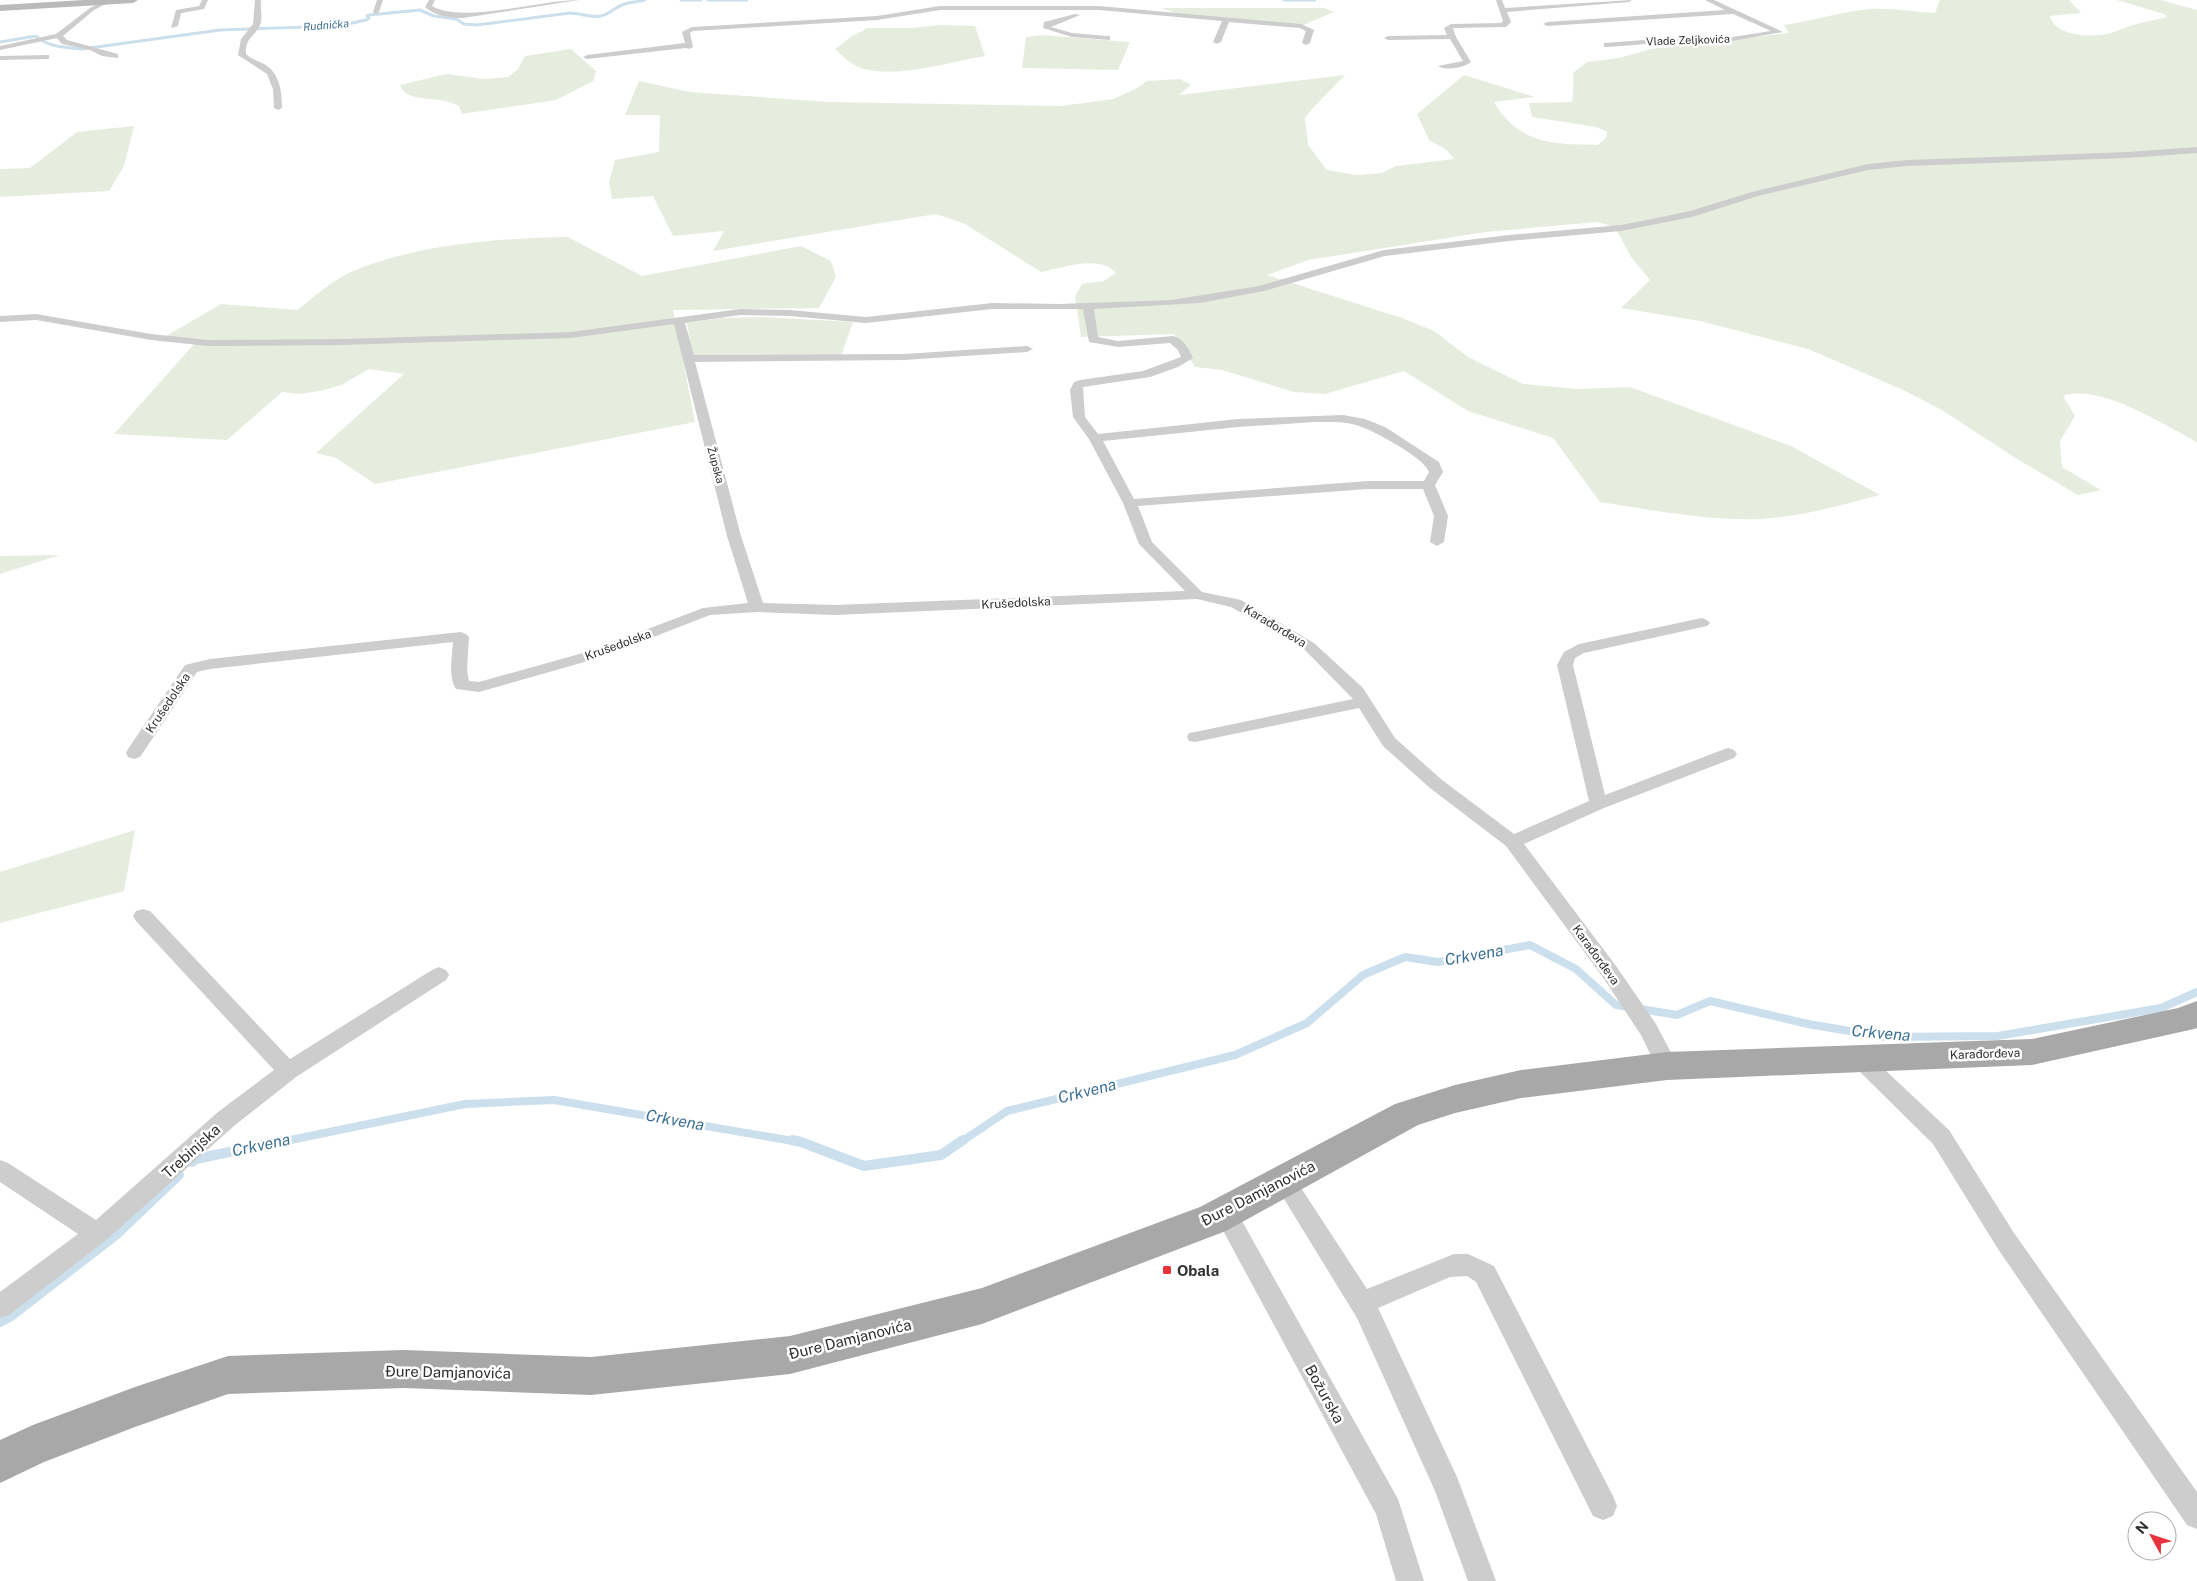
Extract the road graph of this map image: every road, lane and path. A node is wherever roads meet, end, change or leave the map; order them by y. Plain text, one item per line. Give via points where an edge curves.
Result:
1 (133, 0) edge
2 (205, 0) edge
3 (258, 0) edge
4 (380, 0) edge
5 (432, 0) edge
6 (576, 0) edge
7 (1117, 0) edge
8 (1499, 0) edge
9 (1629, 0) edge
10 (1708, 0) edge
11 (108, 1) edge
12 (0, 8) edge
13 (1099, 8) junction
14 (1504, 10) junction
15 (376, 12) dead end
16 (1734, 12) junction
17 (1226, 20) junction
18 (1548, 24) dead end
19 (174, 26) dead end
20 (58, 36) junction
21 (1452, 37) junction
22 (1107, 38) dead end
23 (1388, 38) dead end
24 (1217, 42) dead end
25 (1306, 43) dead end
26 (1607, 45) dead end
27 (12, 46) junction
28 (0, 48) edge
29 (115, 56) dead end
30 (0, 57) edge
31 (46, 57) dead end
32 (587, 57) dead end
33 (1442, 66) dead end
34 (278, 108) dead end
35 (2197, 150) edge
36 (1088, 306) junction
37 (0, 319) edge
38 (680, 321) junction
39 (1027, 349) dead end
40 (688, 359) junction
41 (1095, 438) junction
42 (1428, 485) junction
43 (1130, 503) junction
44 (1437, 542) dead end
45 (1197, 595) junction
46 (757, 607) junction
47 (1702, 623) dead end
48 (1364, 702) junction
49 (1195, 736) dead end
50 (134, 753) dead end
51 (1728, 754) dead end
52 (1598, 804) junction
53 (1512, 842) junction
54 (143, 916) dead end
55 (439, 974) dead end
56 (2197, 1014) edge
57 (1861, 1060) junction
58 (1667, 1066) junction
59 (288, 1071) junction
60 (0, 1170) edge
61 (1284, 1181) junction
62 (1225, 1212) junction
63 (97, 1234) junction
64 (1362, 1303) junction
65 (0, 1307) edge
66 (0, 1462) edge
67 (1603, 1506) dead end
68 (2197, 1515) edge
69 (1410, 1581) edge
70 (1482, 1581) edge

1 - 11 street
2 - 19 street via 202,8 178,11
3 - 34 street via 257,24 245,37 242,55 263,67 276,84
4 - 15 street
5 - 6 street via 429,8 454,16
7 - 13 street
8 - 14 street
9 - 14 street
10 - 16 street, Vlade Zeljkovića
11 - 12 street
11 - 20 street via 92,8
13 - 17 street
13 - 22 street via 1046,24 1047,28 1072,35
13 - 32 street via 940,8 877,18 699,28 686,32 689,46
14 - 21 street via 1507,22 1504,25 1450,26
16 - 18 street, Vlade Zeljkovića
16 - 26 street, Vlade Zeljkovića via 1779,32 1726,40 1685,39
17 - 24 street
17 - 25 street via 1308,28
20 - 27 street
20 - 29 street via 65,42
21 - 23 street
21 - 33 street via 1467,62
27 - 28 street
27 - 30 street
30 - 31 street
35 - 36 street via 1868,167 1755,194 1692,214 1628,226 1384,253 1260,289 1200,300
36 - 38 street via 992,306 866,320 740,312
36 - 41 street via 1093,340 1118,344 1173,339 1187,358 1146,374 1078,385 1079,417
37 - 38 street via 36,317 151,337 208,343 510,338 572,335
38 - 40 street, Župska
39 - 40 street via 904,357
40 - 46 street, Župska via 734,536
41 - 42 street via 1260,421 1349,419 1375,427 1434,465 1436,472
41 - 43 street
42 - 43 street via 1368,485
42 - 44 street via 1441,516
43 - 45 street via 1146,544
45 - 46 street, Krušedolska via 835,610
45 - 48 street, Karađorđeva via 1236,603 1309,646
46 - 50 street, Krušedolska via 708,611 596,654 480,687 462,686 459,670 461,637 192,668
47 - 52 street via 1579,648 1567,658 1565,665
48 - 49 street
48 - 53 street, Karađorđeva via 1389,742 1436,784
51 - 52 street
52 - 53 street
53 - 58 street, Karađorđeva via 1609,971 1649,1030
54 - 59 street
55 - 59 street, Trebinjska
56 - 57 main road, Karađorđeva via 2183,1020 2032,1052
57 - 58 main road, Karađorđeva
57 - 68 street via 1941,1137 2006,1241
58 - 61 main road, Đure Damjanovića via 1521,1084 1455,1099 1407,1114
59 - 63 street, Trebinjska via 226,1119
60 - 63 street
61 - 62 main road, Đure Damjanovića
61 - 64 street
62 - 66 main road, Đure Damjanovića via 982,1306 790,1355 591,1376 404,1369 228,1375 135,1407
62 - 69 street, Božurska via 1388,1509
63 - 65 street, Trebinjska
64 - 67 street via 1464,1262 1485,1274
64 - 70 street via 1447,1487

